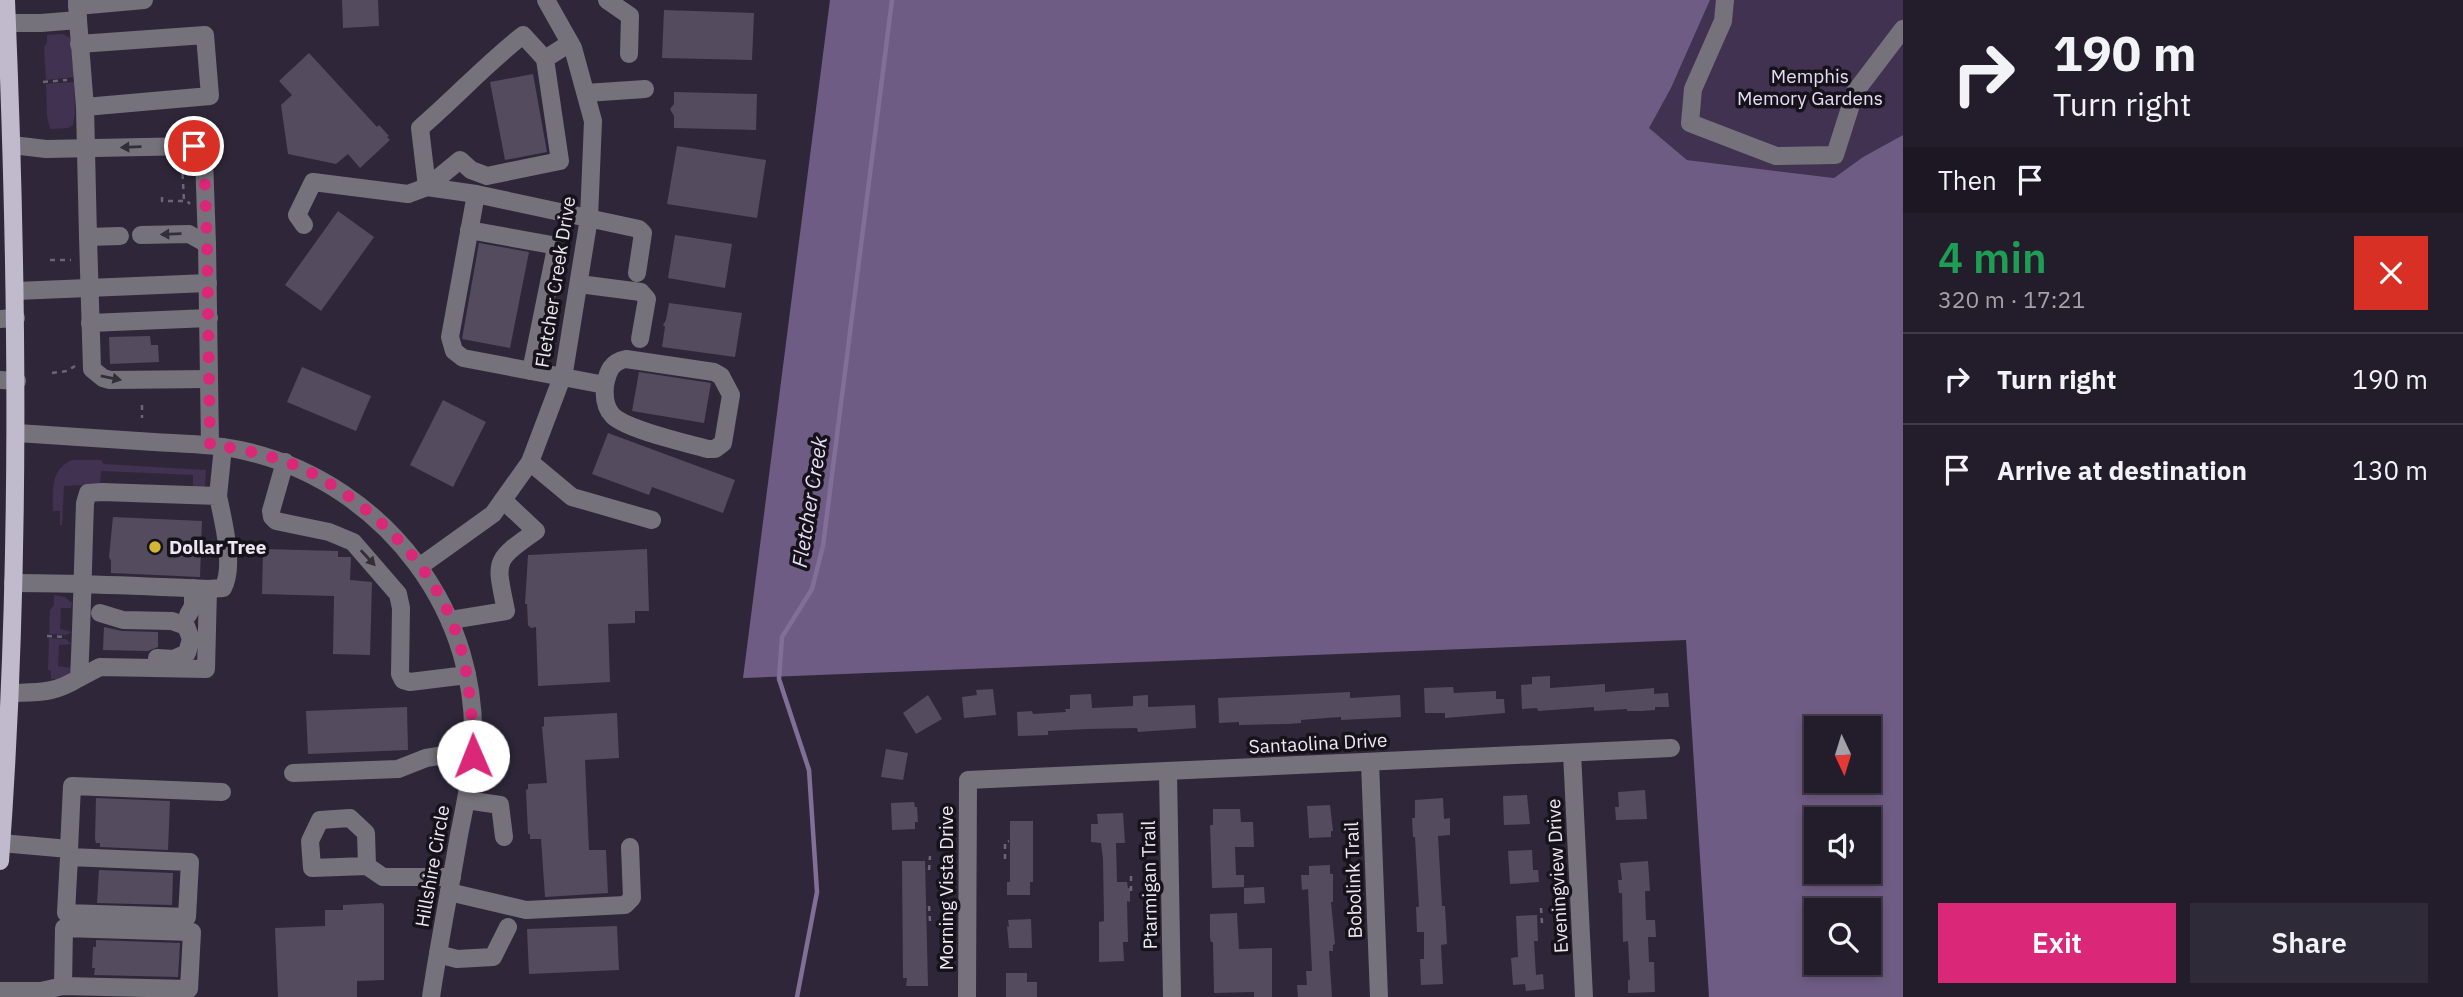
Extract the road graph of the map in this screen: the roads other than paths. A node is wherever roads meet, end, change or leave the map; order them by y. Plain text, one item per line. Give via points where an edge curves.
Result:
1 (6, 0) edge
2 (144, 0) edge
3 (607, 0) edge
4 (1725, 0) edge
5 (554, 3) edge
6 (77, 9) edge
7 (7, 23) junction
8 (1903, 29) edge
9 (570, 43) junction
10 (79, 44) junction
11 (629, 54) dead end
12 (545, 59) junction
13 (645, 89) dead end
14 (586, 93) junction
15 (85, 107) junction
16 (5, 123) edge
17 (12, 145) junction
18 (84, 148) junction
19 (6, 177) edge
20 (427, 187) junction
21 (476, 194) junction
22 (589, 218) junction
23 (304, 225) dead end
24 (470, 230) junction
25 (141, 235) dead end
26 (120, 236) dead end
27 (88, 237) junction
28 (207, 244) junction
29 (637, 273) dead end
30 (208, 283) junction
31 (579, 284) junction
32 (89, 289) junction
33 (16, 291) junction
34 (8, 318) edge
35 (209, 318) junction
36 (90, 323) junction
37 (640, 338) dead end
38 (531, 371) junction
39 (562, 377) junction
40 (209, 379) junction
41 (8, 381) edge
42 (605, 384) junction
43 (17, 433) junction
44 (216, 446) junction
45 (285, 462) junction
46 (530, 462) junction
47 (218, 496) junction
48 (503, 500) junction
49 (652, 520) dead end
50 (419, 567) junction
51 (9, 571) edge
52 (82, 584) junction
53 (200, 588) junction
54 (91, 613) junction
55 (188, 615) junction
56 (451, 620) junction
57 (206, 638) junction
58 (100, 667) junction
59 (467, 675) junction
60 (79, 678) junction
61 (10, 692) junction
62 (1671, 748) dead end
63 (1572, 753) junction
64 (473, 756) junction
65 (1370, 762) junction
66 (1168, 772) junction
67 (293, 773) dead end
68 (3, 774) edge
69 (968, 780) joint
70 (222, 792) dead end
71 (466, 800) junction
72 (503, 837) dead end
73 (631, 848) dead end
74 (1, 852) edge
75 (69, 853) junction
76 (367, 866) dead end
77 (450, 885) junction
78 (508, 927) dead end
79 (438, 954) junction
80 (63, 986) junction
81 (0, 992) edge
82 (431, 997) edge
83 (967, 997) edge
84 (1172, 997) edge
85 (1378, 997) edge
86 (1584, 997) edge

1 - 7 main road
2 - 6 street
3 - 11 street via 630,16
4 - 8 street via 1723,21 1693,89 1690,123 1776,156 1835,155 1855,92
5 - 9 street, Fletcher Creek Drive
6 - 7 street via 41,23
6 - 10 street
7 - 16 main road
9 - 12 street
9 - 14 street, Fletcher Creek Drive
10 - 15 street
10 - 15 street via 205,35 210,96
12 - 20 street via 523,35 420,128
12 - 20 street via 560,161 487,176 460,160
13 - 14 street
14 - 22 street, Fletcher Creek Drive via 593,121
15 - 18 street
16 - 17 main road
17 - 18 street
17 - 19 main road
18 - 27 street
28 -> 18 street via 202,151 186,145
19 - 33 main road
20 - 21 street
20 - 23 street via 408,194 313,183 297,215
21 - 22 street
21 - 24 street
22 - 29 street via 635,227 643,233
22 - 31 street, Fletcher Creek Drive
24 - 38 street via 450,337 454,351 463,358
24 - 38 street via 552,245 555,253
28 -> 25 street via 189,234
26 - 27 street
27 - 32 street
28 - 30 street
30 - 32 street
30 - 35 street
31 - 37 street via 641,292 646,299
31 - 39 street, Fletcher Creek Drive
32 - 33 street
32 - 36 street
33 - 34 main road
34 - 41 main road
35 - 36 street
35 - 40 street
36 -> 40 street via 92,369 103,378
38 - 39 street
39 - 42 street
39 - 46 street, Fletcher Creek Drive
40 - 44 street
41 - 43 main road
42 - 42 street via 610,411 624,424 708,449 723,443 731,395 714,372 626,359 611,366
43 - 44 street, Hillshire Circle
43 - 51 main road
44 - 45 street, Hillshire Circle
44 - 47 street
45 - 50 street, Hillshire Circle via 321,478 379,520
45 -> 59 street via 272,517 353,542 398,594 403,680
46 - 48 street, Fletcher Creek Drive
46 - 49 street via 572,497
47 - 52 street via 88,494
47 - 53 street via 226,536 227,581 223,588
48 - 50 street, Fletcher Creek Drive via 493,514
48 - 56 street via 536,531 505,553 498,569 506,611
50 - 56 street, Hillshire Circle
51 - 52 street
51 - 61 main road
52 - 53 street
52 - 54 street
53 - 55 street
53 - 57 street
54 - 55 street
54 - 58 street via 122,621 172,621 186,626 191,639 187,653 174,659 115,657
54 - 60 street
55 - 57 street
56 - 59 street, Hillshire Circle
57 - 58 street via 206,669
58 - 60 street
59 - 64 street, Hillshire Circle
60 - 61 street via 50,692
61 - 68 main road
62 - 63 street, Santaolina Drive
63 - 65 street, Santaolina Drive
63 - 86 street, Eveningview Drive
64 - 67 street via 426,758 398,769
64 - 71 street, Hillshire Circle
65 - 66 street, Santaolina Drive
65 - 85 street, Bobolink Trail
66 - 69 street, Santaolina Drive
66 - 84 street, Ptarmigan Trail
68 - 74 main road
69 - 83 street, Morning Vista Drive
70 - 75 street via 72,786
71 - 72 street via 500,806
71 - 77 street, Hillshire Circle
73 - 77 street via 632,898 625,905 526,909
74 - 75 street
75 - 75 street via 190,862 187,917 66,913
76 - 77 street via 383,877
77 - 79 street, Hillshire Circle
78 - 79 street via 493,957 457,959
79 - 82 street, Hillshire Circle
80 - 80 street via 189,989 192,932 64,928
80 - 81 street

